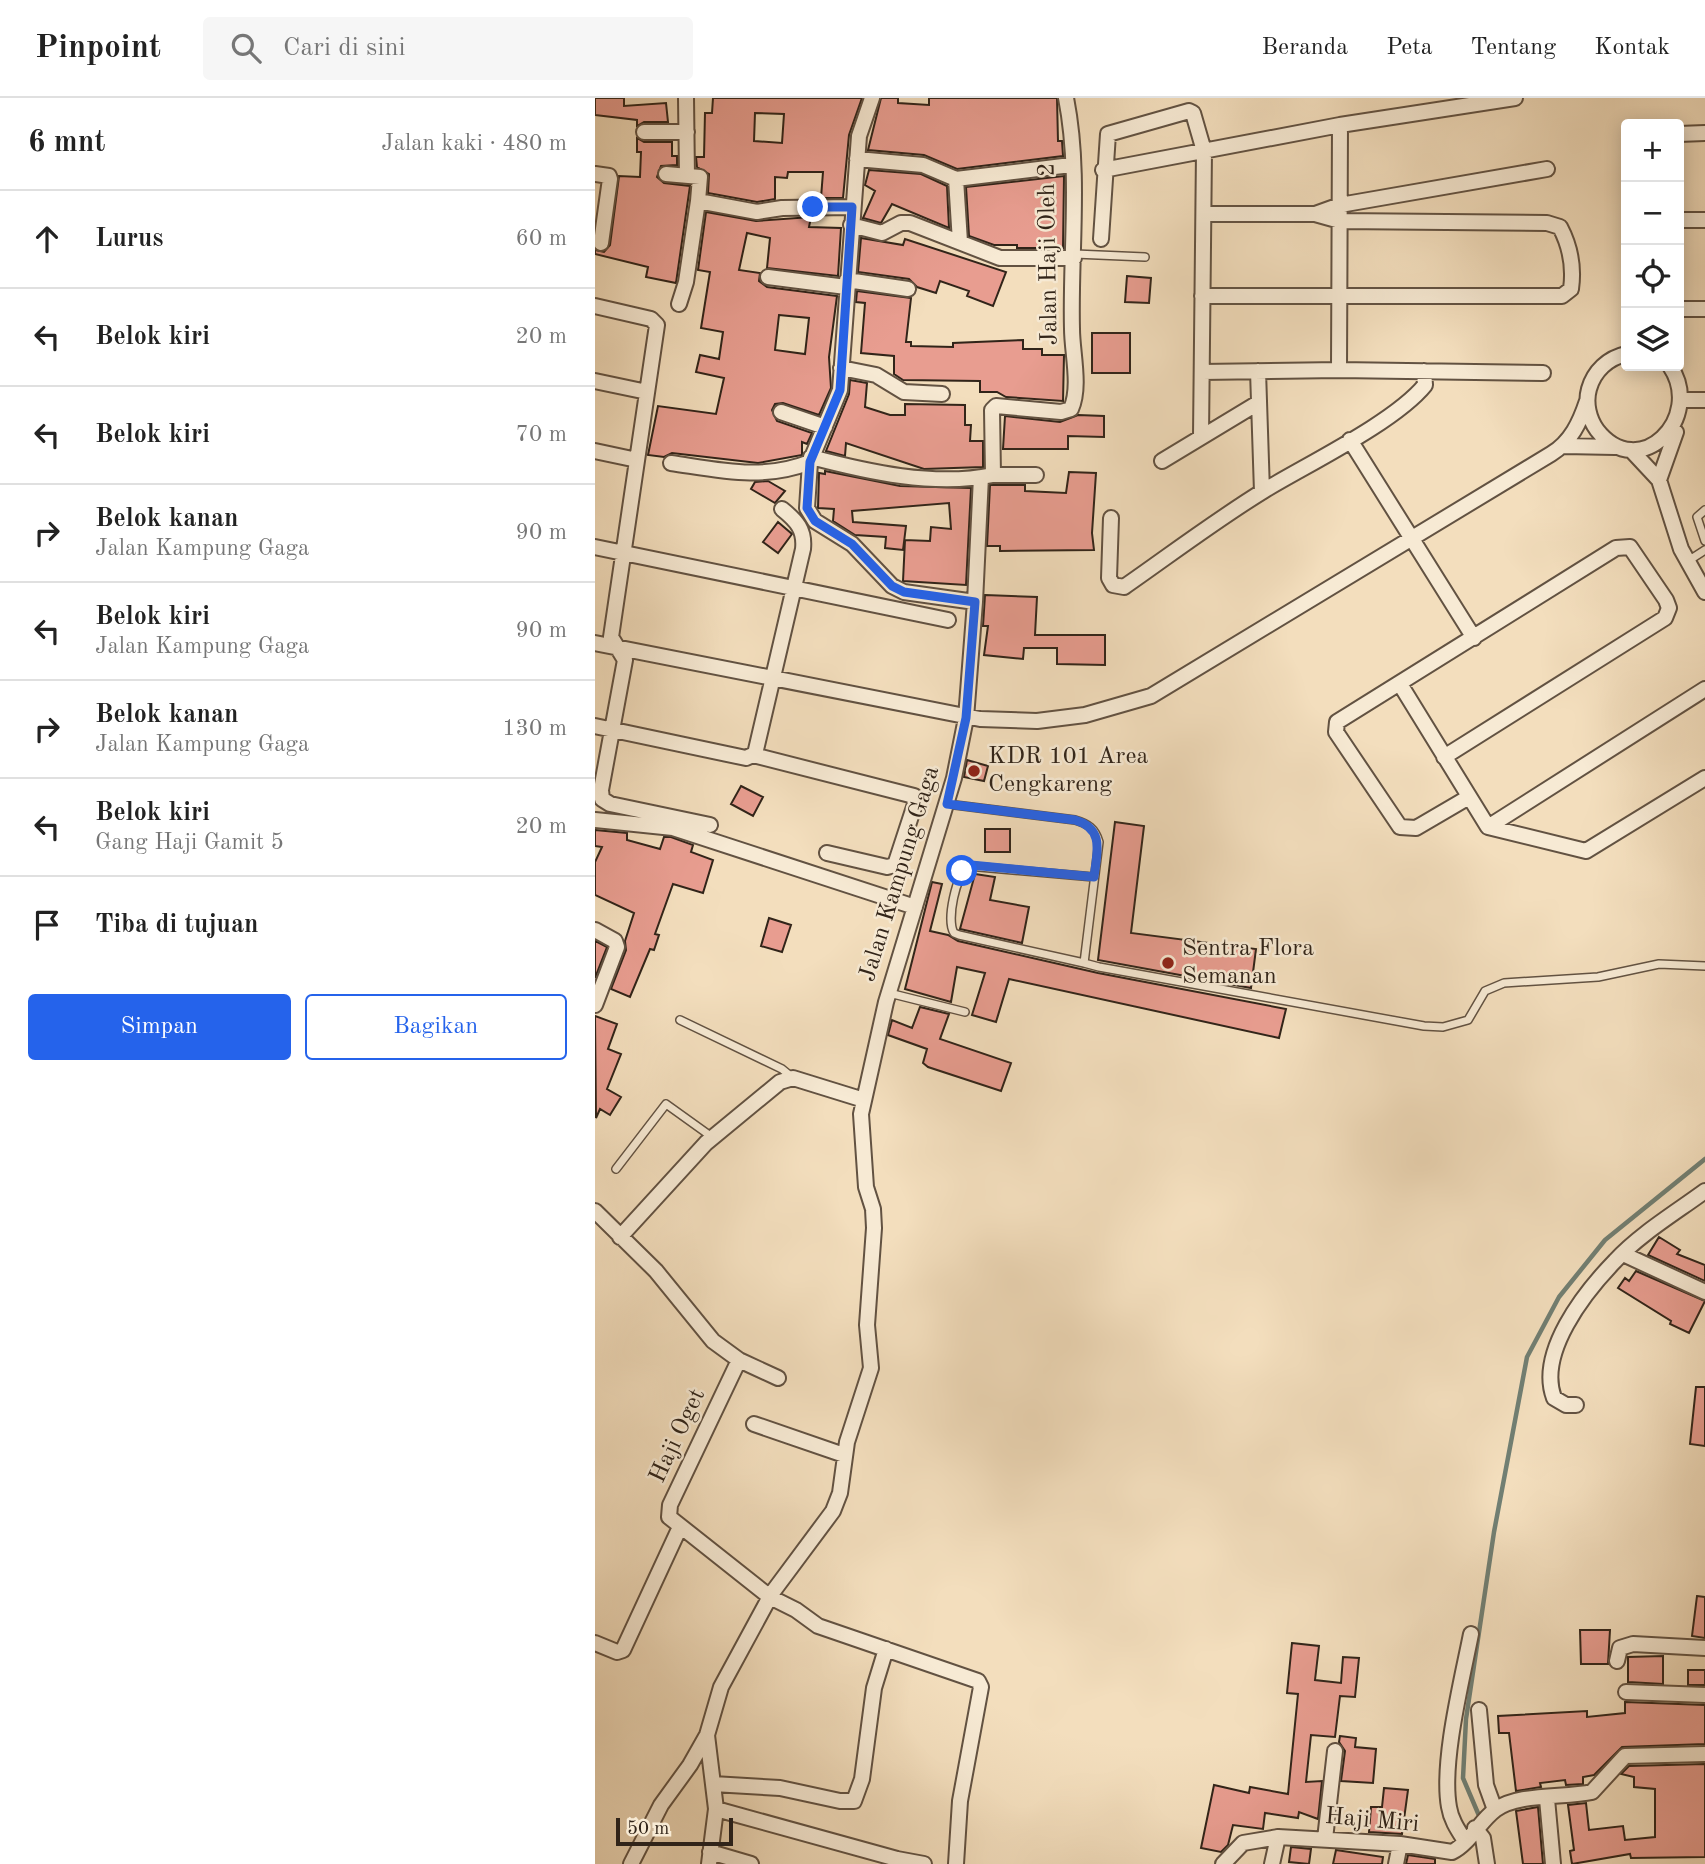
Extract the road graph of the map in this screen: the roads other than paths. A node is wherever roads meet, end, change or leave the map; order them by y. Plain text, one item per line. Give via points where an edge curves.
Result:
1 (685, 98) edge
2 (872, 98) edge
3 (1066, 98) edge
4 (1515, 98) edge
5 (1340, 125) junction
6 (644, 132) dead end
7 (687, 132) junction
8 (1705, 133) edge
9 (1684, 134) edge
10 (1204, 151) junction
11 (857, 159) junction
12 (1071, 165) junction
13 (1547, 169) dead end
14 (1103, 170) junction
15 (595, 174) edge
16 (666, 174) dead end
17 (687, 176) junction
18 (956, 179) junction
19 (698, 201) junction
20 (1340, 205) junction
21 (852, 207) junction
22 (1204, 214) junction
23 (1315, 214) junction
24 (1684, 220) edge
25 (1705, 220) edge
26 (1340, 221) junction
27 (851, 225) junction
28 (1101, 239) dead end
29 (960, 242) junction
30 (601, 243) dead end
31 (1074, 256) junction
32 (1145, 257) dead end
33 (768, 277) dead end
34 (847, 284) junction
35 (908, 289) dead end
36 (1202, 296) junction
37 (1339, 296) junction
38 (679, 304) dead end
39 (595, 306) edge
40 (1684, 309) edge
41 (1705, 309) edge
42 (1621, 356) edge
43 (841, 368) junction
44 (1339, 370) junction
45 (1424, 371) junction
46 (1674, 371) edge
47 (1202, 372) junction
48 (1258, 372) junction
49 (1543, 373) dead end
50 (595, 381) edge
51 (647, 392) junction
52 (942, 394) dead end
53 (1686, 400) junction
54 (1705, 400) edge
55 (1587, 401) junction
56 (1258, 402) junction
57 (1071, 409) joint
58 (781, 412) dead end
59 (825, 427) junction
60 (1676, 430) junction
61 (1201, 436) junction
62 (1350, 440) junction
63 (1564, 446) junction
64 (1626, 449) junction
65 (595, 452) edge
66 (811, 459) junction
67 (637, 460) junction
68 (1162, 461) dead end
69 (671, 463) dead end
70 (1036, 475) dead end
71 (987, 476) junction
72 (1659, 480) junction
73 (1262, 492) junction
74 (782, 509) dead end
75 (1705, 510) edge
76 (1111, 518) dead end
77 (1412, 540) junction
78 (1705, 541) edge
79 (595, 547) edge
80 (1705, 550) edge
81 (623, 553) junction
82 (1688, 562) junction
83 (794, 588) junction
84 (1705, 592) edge
85 (975, 602) junction
86 (948, 620) dead end
87 (1474, 638) junction
88 (595, 643) edge
89 (618, 649) junction
90 (773, 679) junction
91 (1400, 684) junction
92 (1705, 689) edge
93 (966, 718) junction
94 (595, 726) edge
95 (613, 731) junction
96 (753, 755) junction
97 (1444, 757) junction
98 (1705, 778) edge
99 (1469, 797) junction
100 (947, 804) junction
101 (595, 820) edge
102 (710, 825) dead end
103 (1488, 827) junction
104 (827, 853) dead end
105 (1094, 877) junction
106 (915, 908) junction
107 (595, 930) edge
108 (1084, 963) junction
109 (1705, 966) edge
110 (888, 993) junction
111 (595, 1005) edge
112 (965, 1012) dead end
113 (680, 1020) dead end
114 (793, 1078) junction
115 (864, 1100) junction
116 (712, 1138) junction
117 (616, 1169) dead end
118 (1705, 1191) edge
119 (595, 1211) edge
120 (620, 1237) junction
121 (1623, 1254) junction
122 (1705, 1292) edge
123 (739, 1360) junction
124 (778, 1378) dead end
125 (1576, 1405) dead end
126 (754, 1424) dead end
127 (844, 1455) junction
128 (680, 1527) junction
129 (770, 1597) junction
130 (1471, 1634) dead end
131 (595, 1643) edge
132 (1705, 1648) edge
133 (886, 1649) junction
134 (1617, 1661) dead end
135 (1626, 1692) dead end
136 (1705, 1695) edge
137 (1479, 1710) dead end
138 (707, 1735) junction
139 (1335, 1751) dead end
140 (1705, 1754) edge
141 (713, 1784) junction
142 (1547, 1799) junction
143 (716, 1808) junction
144 (1494, 1811) junction
145 (1476, 1827) junction
146 (1278, 1837) junction
147 (1325, 1839) junction
148 (1465, 1841) junction
149 (1400, 1844) junction
150 (709, 1858) edge
151 (631, 1864) edge
152 (751, 1864) edge
153 (924, 1864) edge
154 (956, 1864) edge
155 (1223, 1864) edge
156 (1272, 1864) edge
157 (1396, 1864) edge
158 (1487, 1864) edge
159 (1553, 1864) edge

1 - 7 street
2 - 11 street via 859,136
3 - 12 street, Jalan Haji Oleh 2
4 - 5 street
5 - 10 street
5 - 20 street
6 - 7 street
7 - 17 street
8 - 9 street
10 - 14 street
10 - 14 street via 1197,120 1189,111 1108,134
10 - 22 street
11 - 18 street via 923,165
11 - 21 street
12 - 18 street
12 - 31 street, Jalan Haji Oleh 2
13 - 20 street
14 - 28 street
15 - 30 street via 610,179
16 - 17 street
17 - 19 street via 700,177
18 - 29 street
19 - 21 street via 757,212
19 - 38 street
20 - 23 street
20 - 26 street
21 - 27 street
22 - 23 street
22 - 36 street
23 - 26 street
24 - 25 street
26 - 37 street
26 - 37 street via 1547,223 1560,227 1567,240 1573,275 1571,289 1562,296
27 - 29 street via 883,233 906,222
27 - 34 street
29 - 31 street via 1000,258
31 - 32 lane
31 - 57 street, Jalan Haji Oleh 2
33 - 34 street
34 - 35 street
34 - 43 street
36 - 37 street
36 - 47 street
37 - 44 street
39 - 51 street via 655,321
40 - 41 street
42 - 55 street via 1597,373
43 - 52 street via 876,375 904,392
43 - 59 street via 840,390
44 - 45 street
44 - 48 street
45 - 49 street
45 - 62 street via 1425,384 1416,396
46 - 53 street
47 - 48 street
47 - 61 street
48 - 56 street
50 - 51 street
51 - 67 street
53 - 54 street
53 - 60 street
55 - 63 street
55 - 64 street via 1595,427 1604,438
56 - 61 street
56 - 73 street
57 - 71 street, Jalan Kampung Gaga via 996,406
58 - 59 street
59 - 66 street
60 - 64 street via 1651,448
60 - 72 street
61 - 68 street
62 - 73 street
62 - 77 street
63 - 64 street via 1597,444
63 - 77 street
64 - 72 street
65 - 67 street
66 - 69 street via 779,472 753,475
66 - 71 street via 927,478
66 - 85 street via 806,495 812,516 852,544 892,586 904,592
67 - 81 street
70 - 71 street
71 - 85 street, Jalan Kampung Gaga
72 - 82 street
73 - 76 street via 1123,586 1112,585 1109,578
74 - 83 street via 797,521 804,536
75 - 78 lane via 1697,517
77 - 87 street
77 - 93 street via 1151,696 1085,715 1037,721
79 - 81 street
80 - 82 lane
81 - 83 street
81 - 89 street via 611,637
82 - 84 street
83 - 86 street
83 - 90 street
85 - 93 street, Jalan Kampung Gaga
87 - 91 street
87 - 97 street via 1622,545 1634,551 1669,608 1665,618
88 - 89 street
89 - 90 street
89 - 95 street via 625,660
90 - 93 street
90 - 96 street
91 - 97 street
91 - 99 street via 1339,719 1336,732 1402,828 1416,828
92 - 103 street
93 - 100 street, Jalan Kampung Gaga
94 - 95 street
95 - 96 street via 746,758
95 - 102 street via 602,799
96 - 104 street via 914,796 895,865
97 - 99 street
98 - 103 street via 1586,850
99 - 103 street
100 - 105 lane via 1087,824 1099,842
100 - 106 street, Jalan Kampung Gaga
101 - 106 street via 673,828
105 - 108 lane
105 - 108 lane via 968,866 961,874 950,924 959,935
106 - 110 street, Jalan Kampung Gaga
107 - 111 street via 615,941 617,947
108 - 109 lane via 1424,1027 1468,1020 1485,991 1504,983 1598,977 1659,964
110 - 112 lane
110 - 115 street, Jalan Kampung Gaga
113 - 114 lane
114 - 115 street
114 - 116 street via 780,1082
115 - 127 street, Jalan Kampung Gaga via 864,1171 874,1228 867,1325 871,1368
116 - 117 lane via 666,1104
116 - 120 street
118 - 121 street
119 - 120 street
120 - 123 street via 656,1271 713,1341
121 - 122 street
121 - 125 street via 1591,1290 1556,1344 1549,1385 1554,1398
123 - 124 street
123 - 128 street, Haji Oget via 668,1511
126 - 127 street
127 - 129 street, Jalan Kampung Gaga via 833,1511
128 - 129 street
128 - 131 street via 623,1650
129 - 133 street via 818,1626
129 - 138 street, Jalan Kampung Gaga via 720,1687
130 - 148 street via 1448,1770 1448,1805
132 - 134 street via 1633,1644 1620,1647
133 - 141 street via 874,1689 862,1779 854,1801 780,1788
133 - 154 street via 972,1678 981,1687 960,1801
135 - 136 street
137 - 144 street via 1486,1785
138 - 141 street
138 - 151 street via 661,1805
139 - 147 street
140 - 142 street via 1630,1754 1592,1792
141 - 143 street
142 - 144 street via 1511,1801
142 - 159 street
143 - 150 street
143 - 153 street
144 - 145 street
145 - 148 street
145 - 158 street via 1483,1838
146 - 147 street, Haji Miri
146 - 155 street, Haji Miri via 1243,1843
146 - 156 street
147 - 149 street, Haji Miri
148 - 149 street, Haji Miri via 1448,1853
149 - 157 street
150 - 152 street

